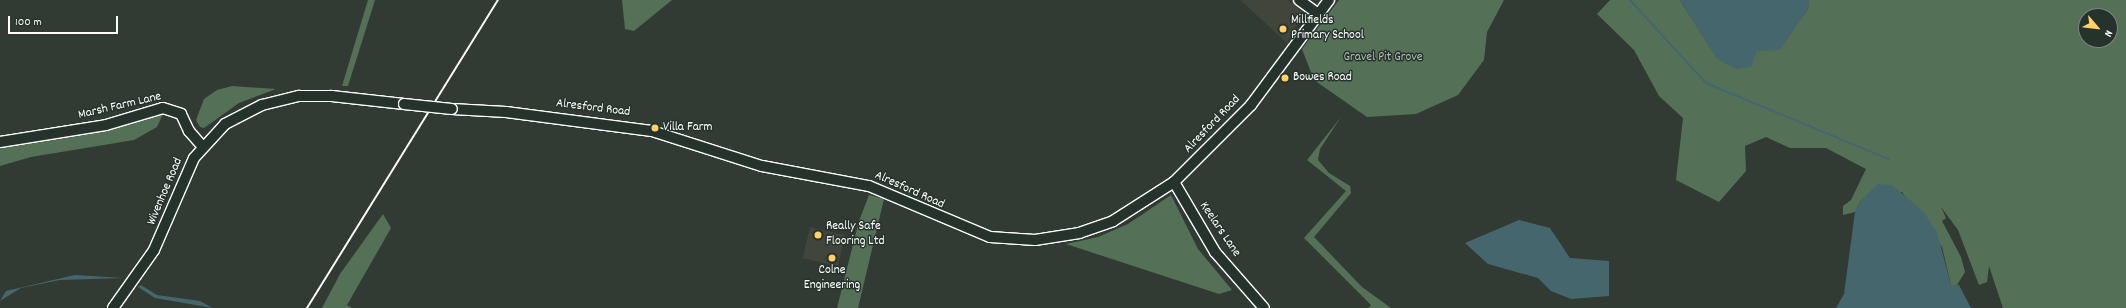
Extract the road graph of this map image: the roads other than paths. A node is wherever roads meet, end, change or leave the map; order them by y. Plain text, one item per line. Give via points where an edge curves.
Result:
1 (1299, 0) edge
2 (1329, 0) edge
3 (1318, 14) junction
4 (404, 104) joint
5 (0, 142) edge
6 (202, 146) junction
7 (1174, 182) junction
8 (113, 308) edge
9 (1264, 308) edge

1 - 3 street
2 - 3 street, Alresford Road
3 - 7 street, Alresford Road via 1291,54 1241,116
4 - 6 street, Wivenhoe Road via 332,96 280,100 233,118
4 - 7 street, Alresford Road, bridge via 506,112 652,131 762,166 869,186 968,230 1008,241 1054,238 1096,228 1133,210
5 - 6 street, Marsh Farm Lane via 112,124 163,108 181,114 189,132
6 - 8 street, Wivenhoe Road via 184,177 158,242 137,278
7 - 9 street, Keelars Lane via 1215,252

